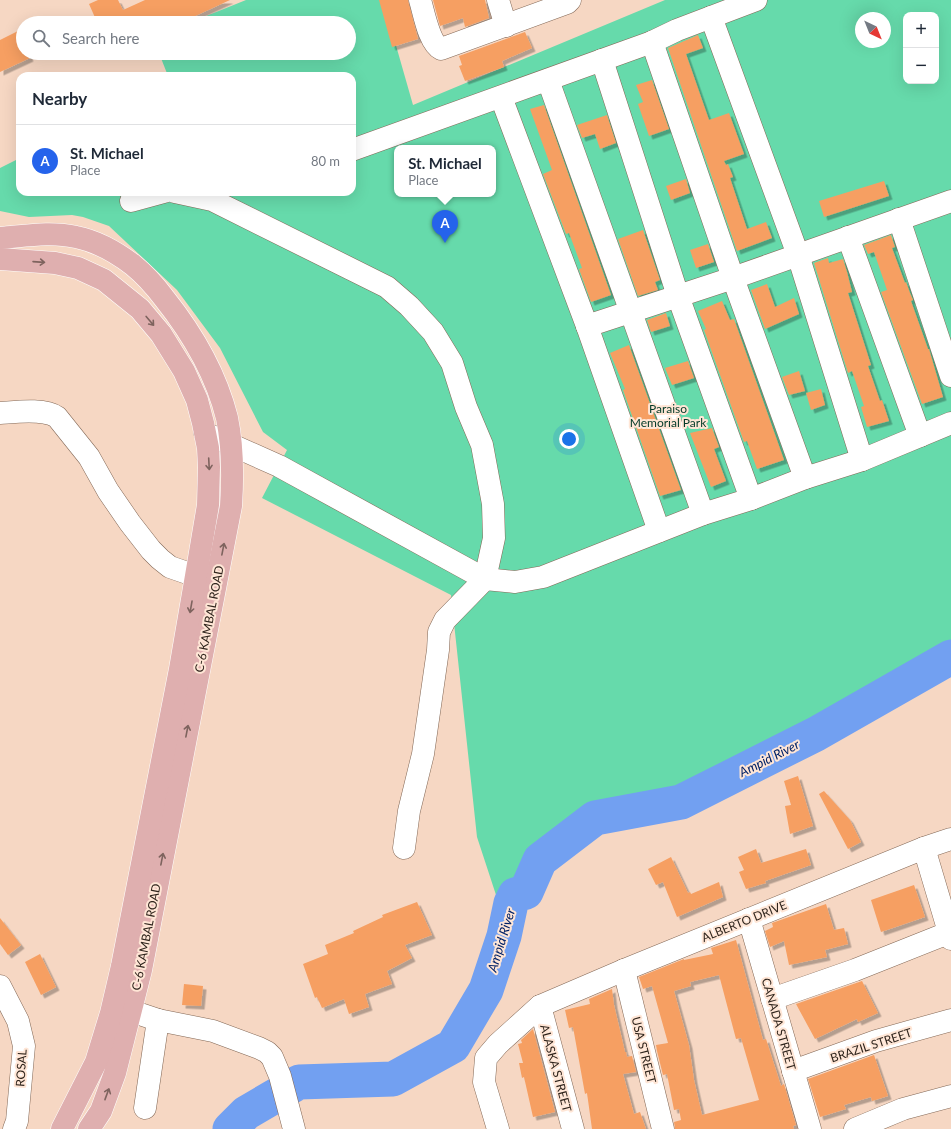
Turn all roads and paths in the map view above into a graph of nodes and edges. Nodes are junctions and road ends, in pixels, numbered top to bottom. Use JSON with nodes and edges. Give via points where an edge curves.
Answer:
{"nodes":[{"id":1,"x":420,"y":0,"type":"edge"},
{"id":2,"x":498,"y":0,"type":"edge"},
{"id":3,"x":570,"y":0,"type":"edge"},
{"id":4,"x":756,"y":0,"type":"edge"},
{"id":5,"x":711,"y":16,"type":"junction"},
{"id":6,"x":506,"y":26,"type":"junction"},
{"id":7,"x":652,"y":42,"type":"junction"},
{"id":8,"x":602,"y":60,"type":"junction"},
{"id":9,"x":548,"y":80,"type":"junction"},
{"id":10,"x":501,"y":97,"type":"junction"},
{"id":11,"x":356,"y":149,"type":"edge"},
{"id":12,"x":149,"y":196,"type":"edge"},
{"id":13,"x":194,"y":196,"type":"edge"},
{"id":14,"x":223,"y":196,"type":"edge"},
{"id":15,"x":212,"y":200,"type":"junction"},
{"id":16,"x":131,"y":201,"type":"dead end"},
{"id":17,"x":951,"y":201,"type":"edge"},
{"id":18,"x":899,"y":219,"type":"junction"},
{"id":19,"x":848,"y":237,"type":"junction"},
{"id":20,"x":0,"y":238,"type":"edge"},
{"id":21,"x":798,"y":255,"type":"junction"},
{"id":22,"x":0,"y":259,"type":"edge"},
{"id":23,"x":733,"y":278,"type":"junction"},
{"id":24,"x":678,"y":296,"type":"junction"},
{"id":25,"x":631,"y":312,"type":"junction"},
{"id":26,"x":587,"y":326,"type":"junction"},
{"id":27,"x":951,"y":376,"type":"edge"},
{"id":28,"x":0,"y":412,"type":"edge"},
{"id":29,"x":951,"y":424,"type":"edge"},
{"id":30,"x":205,"y":433,"type":"junction"},
{"id":31,"x":920,"y":436,"type":"junction"},
{"id":32,"x":231,"y":444,"type":"junction"},
{"id":33,"x":862,"y":460,"type":"junction"},
{"id":34,"x":805,"y":478,"type":"junction"},
{"id":35,"x":751,"y":499,"type":"junction"},
{"id":36,"x":703,"y":514,"type":"junction"},
{"id":37,"x":659,"y":531,"type":"junction"},
{"id":38,"x":196,"y":576,"type":"junction"},
{"id":39,"x":485,"y":578,"type":"junction"},
{"id":40,"x":951,"y":840,"type":"edge"},
{"id":41,"x":404,"y":848,"type":"dead end"},
{"id":42,"x":924,"y":848,"type":"junction"},
{"id":43,"x":749,"y":919,"type":"junction"},
{"id":44,"x":950,"y":936,"type":"edge"},
{"id":45,"x":624,"y":970,"type":"junction"},
{"id":46,"x":0,"y":986,"type":"edge"},
{"id":47,"x":772,"y":999,"type":"junction"},
{"id":48,"x":540,"y":1006,"type":"junction"},
{"id":49,"x":131,"y":1011,"type":"junction"},
{"id":50,"x":158,"y":1020,"type":"junction"},
{"id":51,"x":951,"y":1020,"type":"edge"},
{"id":52,"x":793,"y":1072,"type":"junction"},
{"id":53,"x":951,"y":1096,"type":"edge"},
{"id":54,"x":145,"y":1108,"type":"dead end"},
{"id":55,"x":14,"y":1129,"type":"edge"},
{"id":56,"x":62,"y":1129,"type":"edge"},
{"id":57,"x":90,"y":1129,"type":"edge"},
{"id":58,"x":294,"y":1129,"type":"edge"},
{"id":59,"x":498,"y":1129,"type":"edge"},
{"id":60,"x":573,"y":1129,"type":"edge"},
{"id":61,"x":663,"y":1129,"type":"edge"},
{"id":62,"x":810,"y":1129,"type":"edge"},
{"id":63,"x":855,"y":1129,"type":"edge"}],
"edges":[{"from":1,"to":6,"type":"street","via":[[432,40],[441,49]]},
{"from":2,"to":6,"type":"street"},
{"from":3,"to":6,"type":"street"},
{"from":4,"to":5,"type":"street"},
{"from":5,"to":7,"type":"street"},
{"from":5,"to":21,"type":"street"},
{"from":7,"to":8,"type":"street"},
{"from":7,"to":23,"type":"street"},
{"from":8,"to":9,"type":"street"},
{"from":8,"to":24,"type":"street"},
{"from":9,"to":10,"type":"street"},
{"from":9,"to":25,"type":"street"},
{"from":10,"to":11,"type":"street"},
{"from":10,"to":26,"type":"street"},
{"from":12,"to":16,"type":"street"},
{"from":13,"to":15,"type":"street"},
{"from":14,"to":15,"type":"street"},
{"from":15,"to":39,"type":"street","via":[[387,287],[433,332],[452,363],[482,445],[493,504],[494,538]]},
{"from":17,"to":18,"type":"street"},
{"from":18,"to":19,"type":"street"},
{"from":18,"to":27,"type":"street"},
{"from":19,"to":21,"type":"street"},
{"from":19,"to":31,"type":"street"},
{"from":20,"to":32,"type":"main road","name":"C-6 KAMBAL ROAD","via":[[48,234],[76,237],[118,254],[134,266],[181,319],[209,368],[219,392]]},
{"from":21,"to":23,"type":"street"},
{"from":21,"to":33,"type":"street"},
{"from":22,"to":30,"type":"main road","name":"C-6 KAMBAL ROAD","one_way":true,"via":[[78,268],[104,280],[140,309],[161,334],[184,371],[197,400]]},
{"from":23,"to":24,"type":"street"},
{"from":23,"to":34,"type":"street"},
{"from":24,"to":25,"type":"street"},
{"from":24,"to":35,"type":"street"},
{"from":25,"to":26,"type":"street"},
{"from":25,"to":36,"type":"street"},
{"from":26,"to":37,"type":"street"},
{"from":28,"to":38,"type":"street","via":[[37,411],[57,417],[89,457],[108,491],[151,550],[170,567]]},
{"from":29,"to":31,"type":"street"},
{"from":30,"to":32,"type":"street"},
{"from":30,"to":38,"type":"main road","name":"C-6 KAMBAL ROAD","one_way":true,"via":[[209,467],[208,505]]},
{"from":31,"to":33,"type":"street"},
{"from":32,"to":39,"type":"street","via":[[279,466]]},
{"from":49,"to":32,"type":"main road","name":"C-6 KAMBAL ROAD","one_way":true,"via":[[231,506]]},
{"from":33,"to":34,"type":"street"},
{"from":34,"to":35,"type":"street"},
{"from":35,"to":36,"type":"street"},
{"from":36,"to":37,"type":"street"},
{"from":37,"to":39,"type":"street","via":[[543,577],[515,582]]},
{"from":38,"to":56,"type":"main road","name":"C-6 KAMBAL ROAD","one_way":true,"via":[[112,1013],[96,1062]]},
{"from":39,"to":41,"type":"street","via":[[446,620],[439,632],[422,754],[409,811]]},
{"from":40,"to":42,"type":"street","name":"ALBERTO DRIVE"},
{"from":42,"to":43,"type":"street","name":"ALBERTO DRIVE"},
{"from":42,"to":44,"type":"street"},
{"from":43,"to":45,"type":"street","name":"ALBERTO DRIVE"},
{"from":43,"to":47,"type":"street","name":"CANADA STREET"},
{"from":44,"to":47,"type":"street"},
{"from":45,"to":48,"type":"street","name":"ALBERTO DRIVE"},
{"from":45,"to":61,"type":"street","name":"USA STREET"},
{"from":46,"to":55,"type":"street","name":"ROSAL","via":[[18,1021],[24,1046],[17,1121]]},
{"from":47,"to":52,"type":"street","name":"CANADA STREET"},
{"from":48,"to":59,"type":"street","name":"ALBERTO DRIVE","via":[[486,1058],[484,1082]]},
{"from":48,"to":60,"type":"street","name":"ALASKA STREET"},
{"from":49,"to":50,"type":"street"},
{"from":57,"to":49,"type":"main road","name":"C-6 KAMBAL ROAD","one_way":true,"via":[[101,1111],[115,1073]]},
{"from":50,"to":54,"type":"street"},
{"from":50,"to":58,"type":"street","via":[[213,1031],[267,1052],[272,1057],[280,1076]]},
{"from":51,"to":52,"type":"street","name":"BRAZIL STREET","via":[[876,1041]]},
{"from":52,"to":62,"type":"street","name":"CANADA STREET"},
{"from":53,"to":63,"type":"street","via":[[903,1108]]}]}
